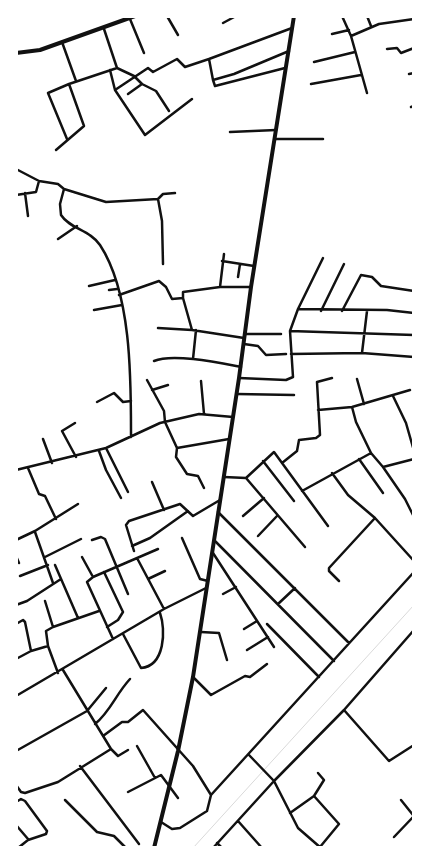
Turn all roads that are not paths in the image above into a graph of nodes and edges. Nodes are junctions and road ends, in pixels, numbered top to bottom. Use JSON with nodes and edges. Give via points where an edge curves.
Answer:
{"nodes":[{"id":1,"x":135,"y":16,"type":"edge"},
{"id":2,"x":167,"y":16,"type":"edge"},
{"id":3,"x":236,"y":16,"type":"edge"},
{"id":4,"x":294,"y":16,"type":"edge"},
{"id":5,"x":342,"y":16,"type":"edge"},
{"id":6,"x":367,"y":16,"type":"edge"},
{"id":7,"x":398,"y":16,"type":"edge"},
{"id":8,"x":130,"y":19,"type":"junction"},
{"id":9,"x":414,"y":19,"type":"edge"},
{"id":10,"x":398,"y":21,"type":"junction"},
{"id":11,"x":223,"y":23,"type":"dead end"},
{"id":12,"x":371,"y":26,"type":"junction"},
{"id":13,"x":292,"y":28,"type":"junction"},
{"id":14,"x":104,"y":29,"type":"junction"},
{"id":15,"x":349,"y":30,"type":"junction"},
{"id":16,"x":332,"y":34,"type":"dead end"},
{"id":17,"x":178,"y":35,"type":"dead end"},
{"id":18,"x":351,"y":36,"type":"junction"},
{"id":19,"x":62,"y":42,"type":"junction"},
{"id":20,"x":414,"y":48,"type":"edge"},
{"id":21,"x":387,"y":49,"type":"dead end"},
{"id":22,"x":289,"y":51,"type":"junction"},
{"id":23,"x":355,"y":52,"type":"junction"},
{"id":24,"x":16,"y":53,"type":"edge"},
{"id":25,"x":144,"y":53,"type":"dead end"},
{"id":26,"x":209,"y":59,"type":"junction"},
{"id":27,"x":314,"y":62,"type":"dead end"},
{"id":28,"x":287,"y":67,"type":"junction"},
{"id":29,"x":117,"y":68,"type":"junction"},
{"id":30,"x":110,"y":70,"type":"junction"},
{"id":31,"x":414,"y":73,"type":"edge"},
{"id":32,"x":409,"y":74,"type":"dead end"},
{"id":33,"x":361,"y":75,"type":"junction"},
{"id":34,"x":134,"y":76,"type":"junction"},
{"id":35,"x":213,"y":80,"type":"junction"},
{"id":36,"x":76,"y":81,"type":"junction"},
{"id":37,"x":69,"y":84,"type":"junction"},
{"id":38,"x":142,"y":84,"type":"junction"},
{"id":39,"x":311,"y":84,"type":"dead end"},
{"id":40,"x":115,"y":90,"type":"junction"},
{"id":41,"x":367,"y":93,"type":"dead end"},
{"id":42,"x":128,"y":94,"type":"dead end"},
{"id":43,"x":192,"y":99,"type":"dead end"},
{"id":44,"x":169,"y":111,"type":"dead end"},
{"id":45,"x":278,"y":130,"type":"junction"},
{"id":46,"x":230,"y":132,"type":"dead end"},
{"id":47,"x":276,"y":139,"type":"junction"},
{"id":48,"x":323,"y":139,"type":"dead end"},
{"id":49,"x":68,"y":140,"type":"junction"},
{"id":50,"x":56,"y":150,"type":"dead end"},
{"id":51,"x":16,"y":170,"type":"edge"},
{"id":52,"x":39,"y":181,"type":"junction"},
{"id":53,"x":64,"y":189,"type":"junction"},
{"id":54,"x":175,"y":193,"type":"dead end"},
{"id":55,"x":16,"y":194,"type":"edge"},
{"id":56,"x":25,"y":194,"type":"junction"},
{"id":57,"x":158,"y":199,"type":"junction"},
{"id":58,"x":28,"y":216,"type":"dead end"},
{"id":59,"x":77,"y":226,"type":"junction"},
{"id":60,"x":58,"y":240,"type":"dead end"},
{"id":61,"x":224,"y":254,"type":"dead end"},
{"id":62,"x":323,"y":258,"type":"dead end"},
{"id":63,"x":222,"y":261,"type":"junction"},
{"id":64,"x":163,"y":264,"type":"dead end"},
{"id":65,"x":240,"y":264,"type":"junction"},
{"id":66,"x":344,"y":264,"type":"dead end"},
{"id":67,"x":255,"y":266,"type":"junction"},
{"id":68,"x":238,"y":277,"type":"dead end"},
{"id":69,"x":115,"y":280,"type":"junction"},
{"id":70,"x":89,"y":286,"type":"dead end"},
{"id":71,"x":220,"y":287,"type":"junction"},
{"id":72,"x":251,"y":287,"type":"junction"},
{"id":73,"x":117,"y":289,"type":"junction"},
{"id":74,"x":109,"y":290,"type":"dead end"},
{"id":75,"x":414,"y":291,"type":"edge"},
{"id":76,"x":119,"y":295,"type":"junction"},
{"id":77,"x":183,"y":298,"type":"junction"},
{"id":78,"x":122,"y":306,"type":"junction"},
{"id":79,"x":298,"y":309,"type":"junction"},
{"id":80,"x":94,"y":310,"type":"dead end"},
{"id":81,"x":321,"y":311,"type":"junction"},
{"id":82,"x":342,"y":311,"type":"junction"},
{"id":83,"x":367,"y":311,"type":"junction"},
{"id":84,"x":414,"y":312,"type":"edge"},
{"id":85,"x":158,"y":328,"type":"dead end"},
{"id":86,"x":192,"y":330,"type":"junction"},
{"id":87,"x":196,"y":330,"type":"junction"},
{"id":88,"x":290,"y":331,"type":"junction"},
{"id":89,"x":364,"y":333,"type":"junction"},
{"id":90,"x":281,"y":334,"type":"dead end"},
{"id":91,"x":414,"y":335,"type":"edge"},
{"id":92,"x":245,"y":336,"type":"junction"},
{"id":93,"x":244,"y":344,"type":"junction"},
{"id":94,"x":362,"y":353,"type":"junction"},
{"id":95,"x":286,"y":354,"type":"dead end"},
{"id":96,"x":291,"y":354,"type":"junction"},
{"id":97,"x":414,"y":357,"type":"edge"},
{"id":98,"x":193,"y":359,"type":"junction"},
{"id":99,"x":154,"y":361,"type":"dead end"},
{"id":100,"x":241,"y":367,"type":"junction"},
{"id":101,"x":239,"y":378,"type":"junction"},
{"id":102,"x":332,"y":378,"type":"dead end"},
{"id":103,"x":357,"y":379,"type":"dead end"},
{"id":104,"x":147,"y":380,"type":"dead end"},
{"id":105,"x":201,"y":381,"type":"dead end"},
{"id":106,"x":168,"y":385,"type":"dead end"},
{"id":107,"x":152,"y":390,"type":"junction"},
{"id":108,"x":410,"y":390,"type":"dead end"},
{"id":109,"x":237,"y":394,"type":"junction"},
{"id":110,"x":294,"y":395,"type":"dead end"},
{"id":111,"x":393,"y":396,"type":"junction"},
{"id":112,"x":131,"y":401,"type":"junction"},
{"id":113,"x":97,"y":402,"type":"dead end"},
{"id":114,"x":364,"y":404,"type":"junction"},
{"id":115,"x":352,"y":407,"type":"junction"},
{"id":116,"x":318,"y":410,"type":"junction"},
{"id":117,"x":204,"y":414,"type":"junction"},
{"id":118,"x":233,"y":418,"type":"junction"},
{"id":119,"x":165,"y":422,"type":"junction"},
{"id":120,"x":75,"y":423,"type":"dead end"},
{"id":121,"x":131,"y":437,"type":"junction"},
{"id":122,"x":43,"y":439,"type":"dead end"},
{"id":123,"x":229,"y":439,"type":"junction"},
{"id":124,"x":106,"y":448,"type":"junction"},
{"id":125,"x":177,"y":448,"type":"junction"},
{"id":126,"x":100,"y":450,"type":"junction"},
{"id":127,"x":414,"y":452,"type":"edge"},
{"id":128,"x":371,"y":453,"type":"junction"},
{"id":129,"x":76,"y":457,"type":"junction"},
{"id":130,"x":359,"y":459,"type":"junction"},
{"id":131,"x":414,"y":459,"type":"edge"},
{"id":132,"x":263,"y":461,"type":"junction"},
{"id":133,"x":282,"y":462,"type":"junction"},
{"id":134,"x":52,"y":463,"type":"junction"},
{"id":135,"x":28,"y":468,"type":"junction"},
{"id":136,"x":383,"y":468,"type":"junction"},
{"id":137,"x":16,"y":470,"type":"edge"},
{"id":138,"x":332,"y":473,"type":"junction"},
{"id":139,"x":224,"y":477,"type":"junction"},
{"id":140,"x":246,"y":478,"type":"junction"},
{"id":141,"x":152,"y":482,"type":"dead end"},
{"id":142,"x":204,"y":488,"type":"dead end"},
{"id":143,"x":302,"y":491,"type":"junction"},
{"id":144,"x":128,"y":492,"type":"dead end"},
{"id":145,"x":383,"y":493,"type":"dead end"},
{"id":146,"x":121,"y":498,"type":"dead end"},
{"id":147,"x":264,"y":498,"type":"junction"},
{"id":148,"x":220,"y":500,"type":"junction"},
{"id":149,"x":294,"y":501,"type":"dead end"},
{"id":150,"x":78,"y":504,"type":"dead end"},
{"id":151,"x":164,"y":510,"type":"junction"},
{"id":152,"x":188,"y":511,"type":"junction"},
{"id":153,"x":218,"y":512,"type":"junction"},
{"id":154,"x":243,"y":516,"type":"dead end"},
{"id":155,"x":278,"y":516,"type":"junction"},
{"id":156,"x":414,"y":517,"type":"edge"},
{"id":157,"x":56,"y":518,"type":"junction"},
{"id":158,"x":376,"y":518,"type":"junction"},
{"id":159,"x":328,"y":526,"type":"dead end"},
{"id":160,"x":35,"y":531,"type":"junction"},
{"id":161,"x":258,"y":536,"type":"dead end"},
{"id":162,"x":182,"y":538,"type":"dead end"},
{"id":163,"x":82,"y":539,"type":"dead end"},
{"id":164,"x":16,"y":540,"type":"edge"},
{"id":165,"x":92,"y":540,"type":"dead end"},
{"id":166,"x":215,"y":541,"type":"junction"},
{"id":167,"x":132,"y":546,"type":"junction"},
{"id":168,"x":305,"y":547,"type":"dead end"},
{"id":169,"x":158,"y":549,"type":"dead end"},
{"id":170,"x":134,"y":551,"type":"dead end"},
{"id":171,"x":213,"y":553,"type":"junction"},
{"id":172,"x":16,"y":556,"type":"edge"},
{"id":173,"x":45,"y":557,"type":"junction"},
{"id":174,"x":82,"y":557,"type":"dead end"},
{"id":175,"x":137,"y":558,"type":"junction"},
{"id":176,"x":414,"y":561,"type":"edge"},
{"id":177,"x":19,"y":563,"type":"dead end"},
{"id":178,"x":48,"y":565,"type":"junction"},
{"id":179,"x":55,"y":565,"type":"dead end"},
{"id":180,"x":116,"y":568,"type":"junction"},
{"id":181,"x":165,"y":571,"type":"dead end"},
{"id":182,"x":104,"y":572,"type":"junction"},
{"id":183,"x":414,"y":572,"type":"edge"},
{"id":184,"x":20,"y":576,"type":"dead end"},
{"id":185,"x":93,"y":577,"type":"junction"},
{"id":186,"x":61,"y":579,"type":"junction"},
{"id":187,"x":148,"y":579,"type":"junction"},
{"id":188,"x":339,"y":581,"type":"dead end"},
{"id":189,"x":52,"y":582,"type":"junction"},
{"id":190,"x":209,"y":582,"type":"junction"},
{"id":191,"x":208,"y":587,"type":"junction"},
{"id":192,"x":236,"y":587,"type":"junction"},
{"id":193,"x":295,"y":588,"type":"junction"},
{"id":194,"x":128,"y":594,"type":"dead end"},
{"id":195,"x":223,"y":594,"type":"dead end"},
{"id":196,"x":45,"y":601,"type":"dead end"},
{"id":197,"x":278,"y":604,"type":"junction"},
{"id":198,"x":16,"y":605,"type":"edge"},
{"id":199,"x":164,"y":609,"type":"junction"},
{"id":200,"x":99,"y":611,"type":"junction"},
{"id":201,"x":160,"y":612,"type":"junction"},
{"id":202,"x":78,"y":618,"type":"junction"},
{"id":203,"x":258,"y":620,"type":"junction"},
{"id":204,"x":16,"y":624,"type":"edge"},
{"id":205,"x":267,"y":624,"type":"dead end"},
{"id":206,"x":53,"y":627,"type":"junction"},
{"id":207,"x":107,"y":627,"type":"junction"},
{"id":208,"x":244,"y":629,"type":"dead end"},
{"id":209,"x":414,"y":630,"type":"edge"},
{"id":210,"x":201,"y":632,"type":"junction"},
{"id":211,"x":123,"y":634,"type":"junction"},
{"id":212,"x":268,"y":637,"type":"junction"},
{"id":213,"x":114,"y":639,"type":"junction"},
{"id":214,"x":350,"y":642,"type":"junction"},
{"id":215,"x":48,"y":646,"type":"junction"},
{"id":216,"x":274,"y":647,"type":"dead end"},
{"id":217,"x":247,"y":650,"type":"dead end"},
{"id":218,"x":31,"y":651,"type":"junction"},
{"id":219,"x":16,"y":659,"type":"edge"},
{"id":220,"x":227,"y":660,"type":"dead end"},
{"id":221,"x":334,"y":660,"type":"junction"},
{"id":222,"x":267,"y":664,"type":"dead end"},
{"id":223,"x":63,"y":670,"type":"junction"},
{"id":224,"x":58,"y":673,"type":"junction"},
{"id":225,"x":194,"y":677,"type":"junction"},
{"id":226,"x":319,"y":677,"type":"junction"},
{"id":227,"x":130,"y":680,"type":"dead end"},
{"id":228,"x":106,"y":688,"type":"dead end"},
{"id":229,"x":16,"y":696,"type":"edge"},
{"id":230,"x":344,"y":710,"type":"junction"},
{"id":231,"x":87,"y":712,"type":"junction"},
{"id":232,"x":95,"y":724,"type":"junction"},
{"id":233,"x":103,"y":736,"type":"junction"},
{"id":234,"x":414,"y":745,"type":"edge"},
{"id":235,"x":137,"y":746,"type":"dead end"},
{"id":236,"x":111,"y":749,"type":"junction"},
{"id":237,"x":128,"y":750,"type":"dead end"},
{"id":238,"x":16,"y":751,"type":"edge"},
{"id":239,"x":178,"y":751,"type":"junction"},
{"id":240,"x":249,"y":755,"type":"junction"},
{"id":241,"x":80,"y":766,"type":"junction"},
{"id":242,"x":318,"y":773,"type":"dead end"},
{"id":243,"x":155,"y":778,"type":"junction"},
{"id":244,"x":274,"y":781,"type":"junction"},
{"id":245,"x":16,"y":785,"type":"edge"},
{"id":246,"x":170,"y":787,"type":"junction"},
{"id":247,"x":128,"y":792,"type":"dead end"},
{"id":248,"x":211,"y":795,"type":"junction"},
{"id":249,"x":314,"y":796,"type":"junction"},
{"id":250,"x":178,"y":798,"type":"dead end"},
{"id":251,"x":65,"y":800,"type":"dead end"},
{"id":252,"x":401,"y":800,"type":"dead end"},
{"id":253,"x":16,"y":802,"type":"edge"},
{"id":254,"x":290,"y":813,"type":"junction"},
{"id":255,"x":413,"y":815,"type":"edge"},
{"id":256,"x":238,"y":821,"type":"junction"},
{"id":257,"x":160,"y":822,"type":"junction"},
{"id":258,"x":16,"y":825,"type":"edge"},
{"id":259,"x":394,"y":837,"type":"dead end"},
{"id":260,"x":28,"y":840,"type":"junction"},
{"id":261,"x":217,"y":843,"type":"junction"},
{"id":262,"x":139,"y":844,"type":"dead end"},
{"id":263,"x":320,"y":847,"type":"edge"},
{"id":264,"x":18,"y":848,"type":"edge"},
{"id":265,"x":126,"y":848,"type":"edge"},
{"id":266,"x":154,"y":848,"type":"edge"},
{"id":267,"x":213,"y":848,"type":"edge"},
{"id":268,"x":222,"y":848,"type":"edge"},
{"id":269,"x":262,"y":848,"type":"edge"}],
"edges":[{"from":1,"to":8,"type":"street"},
{"from":2,"to":17,"type":"street"},
{"from":3,"to":11,"type":"street"},
{"from":4,"to":13,"type":"street"},
{"from":5,"to":15,"type":"street"},
{"from":6,"to":12,"type":"street"},
{"from":7,"to":10,"type":"street"},
{"from":8,"to":14,"type":"street"},
{"from":8,"to":25,"type":"street"},
{"from":9,"to":10,"type":"street"},
{"from":10,"to":12,"type":"street"},
{"from":12,"to":18,"type":"street"},
{"from":13,"to":22,"type":"street"},
{"from":13,"to":26,"type":"street"},
{"from":14,"to":19,"type":"street"},
{"from":14,"to":29,"type":"street"},
{"from":15,"to":16,"type":"street"},
{"from":15,"to":18,"type":"street"},
{"from":18,"to":23,"type":"street"},
{"from":19,"to":24,"type":"street","via":[[40,50]]},
{"from":19,"to":36,"type":"street"},
{"from":20,"to":21,"type":"street","via":[[401,53],[397,48]]},
{"from":22,"to":28,"type":"street"},
{"from":22,"to":35,"type":"street"},
{"from":23,"to":27,"type":"street"},
{"from":23,"to":33,"type":"street"},
{"from":26,"to":34,"type":"street","via":[[185,67],[177,59],[154,72],[148,68]]},
{"from":26,"to":35,"type":"street"},
{"from":28,"to":35,"type":"street","via":[[215,86]]},
{"from":28,"to":45,"type":"street"},
{"from":29,"to":30,"type":"street"},
{"from":29,"to":34,"type":"street"},
{"from":30,"to":36,"type":"street"},
{"from":30,"to":40,"type":"street"},
{"from":31,"to":32,"type":"street"},
{"from":33,"to":39,"type":"street"},
{"from":33,"to":41,"type":"street"},
{"from":34,"to":38,"type":"street"},
{"from":34,"to":40,"type":"street"},
{"from":36,"to":37,"type":"street"},
{"from":37,"to":49,"type":"street","via":[[84,126]]},
{"from":37,"to":49,"type":"street","via":[[48,93]]},
{"from":38,"to":42,"type":"street"},
{"from":38,"to":44,"type":"street","via":[[156,91]]},
{"from":40,"to":43,"type":"street","via":[[145,135]]},
{"from":45,"to":46,"type":"street"},
{"from":45,"to":47,"type":"street"},
{"from":47,"to":48,"type":"street"},
{"from":47,"to":67,"type":"street"},
{"from":49,"to":50,"type":"street"},
{"from":51,"to":52,"type":"street"},
{"from":52,"to":53,"type":"street","via":[[58,184]]},
{"from":52,"to":56,"type":"street","via":[[36,192]]},
{"from":53,"to":57,"type":"street","via":[[106,202]]},
{"from":53,"to":59,"type":"street","via":[[61,215]]},
{"from":54,"to":57,"type":"street","via":[[163,194]]},
{"from":55,"to":56,"type":"street"},
{"from":56,"to":58,"type":"street"},
{"from":57,"to":64,"type":"street"},
{"from":59,"to":60,"type":"street"},
{"from":59,"to":69,"type":"street","via":[[96,240]]},
{"from":61,"to":63,"type":"street"},
{"from":62,"to":79,"type":"street"},
{"from":63,"to":65,"type":"street"},
{"from":63,"to":71,"type":"street"},
{"from":65,"to":67,"type":"street"},
{"from":65,"to":68,"type":"street"},
{"from":66,"to":81,"type":"street"},
{"from":67,"to":72,"type":"street"},
{"from":69,"to":70,"type":"street"},
{"from":69,"to":73,"type":"street"},
{"from":71,"to":72,"type":"street"},
{"from":71,"to":77,"type":"street","via":[[183,292]]},
{"from":72,"to":92,"type":"street"},
{"from":73,"to":74,"type":"street"},
{"from":73,"to":76,"type":"street"},
{"from":75,"to":82,"type":"street","via":[[381,286],[372,277],[361,275]]},
{"from":76,"to":77,"type":"street","via":[[159,281],[173,300]]},
{"from":76,"to":78,"type":"street"},
{"from":77,"to":86,"type":"street"},
{"from":78,"to":80,"type":"street"},
{"from":78,"to":112,"type":"street"},
{"from":79,"to":81,"type":"street"},
{"from":79,"to":88,"type":"street"},
{"from":81,"to":82,"type":"street"},
{"from":82,"to":83,"type":"street"},
{"from":83,"to":84,"type":"street"},
{"from":83,"to":89,"type":"street"},
{"from":85,"to":86,"type":"street"},
{"from":86,"to":87,"type":"street"},
{"from":87,"to":92,"type":"street"},
{"from":87,"to":98,"type":"street"},
{"from":88,"to":89,"type":"street"},
{"from":88,"to":96,"type":"street"},
{"from":89,"to":91,"type":"street"},
{"from":89,"to":94,"type":"street"},
{"from":90,"to":92,"type":"street"},
{"from":92,"to":93,"type":"street"},
{"from":93,"to":95,"type":"street","via":[[258,346],[266,355]]},
{"from":93,"to":100,"type":"street"},
{"from":94,"to":96,"type":"street"},
{"from":94,"to":97,"type":"street"},
{"from":96,"to":101,"type":"street","via":[[291,379]]},
{"from":98,"to":99,"type":"street"},
{"from":98,"to":100,"type":"street"},
{"from":100,"to":101,"type":"street"},
{"from":101,"to":109,"type":"street"},
{"from":102,"to":116,"type":"street","via":[[317,382]]},
{"from":103,"to":114,"type":"street"},
{"from":104,"to":107,"type":"street"},
{"from":105,"to":117,"type":"street"},
{"from":106,"to":107,"type":"street"},
{"from":107,"to":119,"type":"street","via":[[164,411]]},
{"from":108,"to":111,"type":"street"},
{"from":109,"to":110,"type":"street"},
{"from":109,"to":118,"type":"street"},
{"from":111,"to":114,"type":"street"},
{"from":111,"to":127,"type":"street","via":[[406,423]]},
{"from":112,"to":113,"type":"street","via":[[123,402],[114,394]]},
{"from":112,"to":121,"type":"street"},
{"from":114,"to":115,"type":"street"},
{"from":115,"to":116,"type":"street"},
{"from":115,"to":128,"type":"street"},
{"from":116,"to":133,"type":"street","via":[[320,435],[300,440],[297,451]]},
{"from":117,"to":118,"type":"street"},
{"from":117,"to":119,"type":"street"},
{"from":118,"to":123,"type":"street"},
{"from":119,"to":121,"type":"street"},
{"from":119,"to":125,"type":"street"},
{"from":120,"to":129,"type":"street","via":[[62,431]]},
{"from":121,"to":124,"type":"street"},
{"from":122,"to":134,"type":"street"},
{"from":123,"to":125,"type":"street"},
{"from":123,"to":139,"type":"street"},
{"from":124,"to":126,"type":"street"},
{"from":124,"to":144,"type":"street"},
{"from":125,"to":142,"type":"street","via":[[176,456],[188,474],[197,475]]},
{"from":126,"to":129,"type":"street"},
{"from":126,"to":146,"type":"street","via":[[106,470]]},
{"from":128,"to":130,"type":"street"},
{"from":128,"to":136,"type":"street"},
{"from":129,"to":134,"type":"street"},
{"from":130,"to":138,"type":"street"},
{"from":130,"to":145,"type":"street"},
{"from":131,"to":136,"type":"street"},
{"from":132,"to":133,"type":"street","via":[[272,452]]},
{"from":132,"to":140,"type":"street"},
{"from":132,"to":149,"type":"street"},
{"from":133,"to":143,"type":"street"},
{"from":134,"to":135,"type":"street"},
{"from":135,"to":137,"type":"street"},
{"from":135,"to":157,"type":"street","via":[[39,494],[45,496]]},
{"from":136,"to":156,"type":"street"},
{"from":138,"to":143,"type":"street"},
{"from":138,"to":158,"type":"street","via":[[348,494]]},
{"from":139,"to":140,"type":"street"},
{"from":139,"to":148,"type":"street"},
{"from":140,"to":147,"type":"street"},
{"from":141,"to":151,"type":"street"},
{"from":143,"to":159,"type":"street"},
{"from":147,"to":154,"type":"street"},
{"from":147,"to":155,"type":"street"},
{"from":148,"to":152,"type":"street","via":[[194,516]]},
{"from":148,"to":153,"type":"street"},
{"from":150,"to":157,"type":"street"},
{"from":151,"to":152,"type":"street","via":[[180,504]]},
{"from":151,"to":167,"type":"street","via":[[127,523]]},
{"from":152,"to":167,"type":"street","via":[[150,538]]},
{"from":153,"to":166,"type":"street"},
{"from":153,"to":193,"type":"street"},
{"from":155,"to":161,"type":"street"},
{"from":155,"to":168,"type":"street"},
{"from":157,"to":160,"type":"street"},
{"from":158,"to":176,"type":"street"},
{"from":158,"to":188,"type":"street","via":[[329,568]]},
{"from":160,"to":164,"type":"street"},
{"from":160,"to":173,"type":"street"},
{"from":162,"to":190,"type":"street","via":[[200,578]]},
{"from":163,"to":173,"type":"street"},
{"from":165,"to":180,"type":"street","via":[[104,538]]},
{"from":166,"to":171,"type":"street"},
{"from":166,"to":197,"type":"street"},
{"from":167,"to":170,"type":"street"},
{"from":169,"to":175,"type":"street"},
{"from":171,"to":190,"type":"street"},
{"from":171,"to":192,"type":"street"},
{"from":172,"to":177,"type":"street"},
{"from":173,"to":178,"type":"street"},
{"from":174,"to":185,"type":"street"},
{"from":175,"to":180,"type":"street"},
{"from":175,"to":187,"type":"street"},
{"from":178,"to":184,"type":"street"},
{"from":178,"to":189,"type":"street"},
{"from":179,"to":186,"type":"street"},
{"from":180,"to":182,"type":"street"},
{"from":180,"to":194,"type":"street"},
{"from":181,"to":187,"type":"street"},
{"from":182,"to":185,"type":"street"},
{"from":182,"to":207,"type":"street","via":[[124,612]]},
{"from":183,"to":214,"type":"street"},
{"from":185,"to":200,"type":"street","via":[[88,585]]},
{"from":186,"to":189,"type":"street"},
{"from":186,"to":202,"type":"street"},
{"from":187,"to":199,"type":"street"},
{"from":189,"to":198,"type":"street","via":[[27,601]]},
{"from":190,"to":191,"type":"street"},
{"from":191,"to":199,"type":"street"},
{"from":191,"to":210,"type":"street"},
{"from":192,"to":195,"type":"street"},
{"from":192,"to":203,"type":"street"},
{"from":193,"to":197,"type":"street"},
{"from":193,"to":214,"type":"street"},
{"from":196,"to":206,"type":"street"},
{"from":197,"to":221,"type":"street"},
{"from":199,"to":201,"type":"street"},
{"from":200,"to":202,"type":"street"},
{"from":200,"to":207,"type":"street"},
{"from":201,"to":211,"type":"street"},
{"from":201,"to":211,"type":"street","via":[[163,629],[155,663],[141,668]]},
{"from":202,"to":206,"type":"street"},
{"from":203,"to":208,"type":"street"},
{"from":203,"to":212,"type":"street"},
{"from":204,"to":218,"type":"street","via":[[23,620],[26,622]]},
{"from":205,"to":226,"type":"street"},
{"from":206,"to":215,"type":"street","via":[[46,633]]},
{"from":207,"to":213,"type":"street"},
{"from":209,"to":230,"type":"street"},
{"from":210,"to":220,"type":"street","via":[[218,633]]},
{"from":210,"to":225,"type":"street"},
{"from":211,"to":213,"type":"street"},
{"from":212,"to":216,"type":"street"},
{"from":212,"to":217,"type":"street"},
{"from":213,"to":223,"type":"street"},
{"from":214,"to":221,"type":"street"},
{"from":215,"to":218,"type":"street"},
{"from":215,"to":224,"type":"street"},
{"from":218,"to":219,"type":"street"},
{"from":221,"to":226,"type":"street"},
{"from":222,"to":225,"type":"street","via":[[254,675],[245,676],[211,695]]},
{"from":223,"to":224,"type":"street"},
{"from":223,"to":231,"type":"street"},
{"from":224,"to":229,"type":"street"},
{"from":225,"to":239,"type":"street"},
{"from":226,"to":240,"type":"street"},
{"from":227,"to":232,"type":"street"},
{"from":228,"to":231,"type":"street"},
{"from":230,"to":234,"type":"street","via":[[390,761]]},
{"from":230,"to":244,"type":"street"},
{"from":231,"to":232,"type":"street"},
{"from":231,"to":238,"type":"street"},
{"from":232,"to":233,"type":"street"},
{"from":233,"to":236,"type":"street"},
{"from":233,"to":239,"type":"street","via":[[142,710]]},
{"from":235,"to":243,"type":"street"},
{"from":236,"to":237,"type":"street","via":[[118,756]]},
{"from":236,"to":241,"type":"street"},
{"from":239,"to":246,"type":"street"},
{"from":239,"to":248,"type":"street","via":[[193,766]]},
{"from":240,"to":244,"type":"street"},
{"from":240,"to":248,"type":"street"},
{"from":241,"to":245,"type":"street","via":[[58,782],[28,793],[22,793]]},
{"from":241,"to":262,"type":"street"},
{"from":242,"to":249,"type":"street","via":[[324,782]]},
{"from":243,"to":246,"type":"street","via":[[162,775]]},
{"from":243,"to":247,"type":"street"},
{"from":244,"to":254,"type":"street"},
{"from":244,"to":256,"type":"street"},
{"from":246,"to":250,"type":"street"},
{"from":246,"to":257,"type":"street"},
{"from":248,"to":257,"type":"street","via":[[207,811],[180,828],[172,829]]},
{"from":249,"to":254,"type":"street"},
{"from":249,"to":263,"type":"street","via":[[339,824]]},
{"from":251,"to":265,"type":"street","via":[[97,832],[114,836]]},
{"from":252,"to":255,"type":"street"},
{"from":253,"to":260,"type":"street","via":[[25,801],[47,831]]},
{"from":254,"to":263,"type":"street","via":[[298,828]]},
{"from":255,"to":259,"type":"street"},
{"from":256,"to":261,"type":"street"},
{"from":256,"to":269,"type":"street"},
{"from":257,"to":266,"type":"street"},
{"from":258,"to":260,"type":"street"},
{"from":260,"to":264,"type":"street"},
{"from":261,"to":267,"type":"street"},
{"from":261,"to":268,"type":"street"}]}
